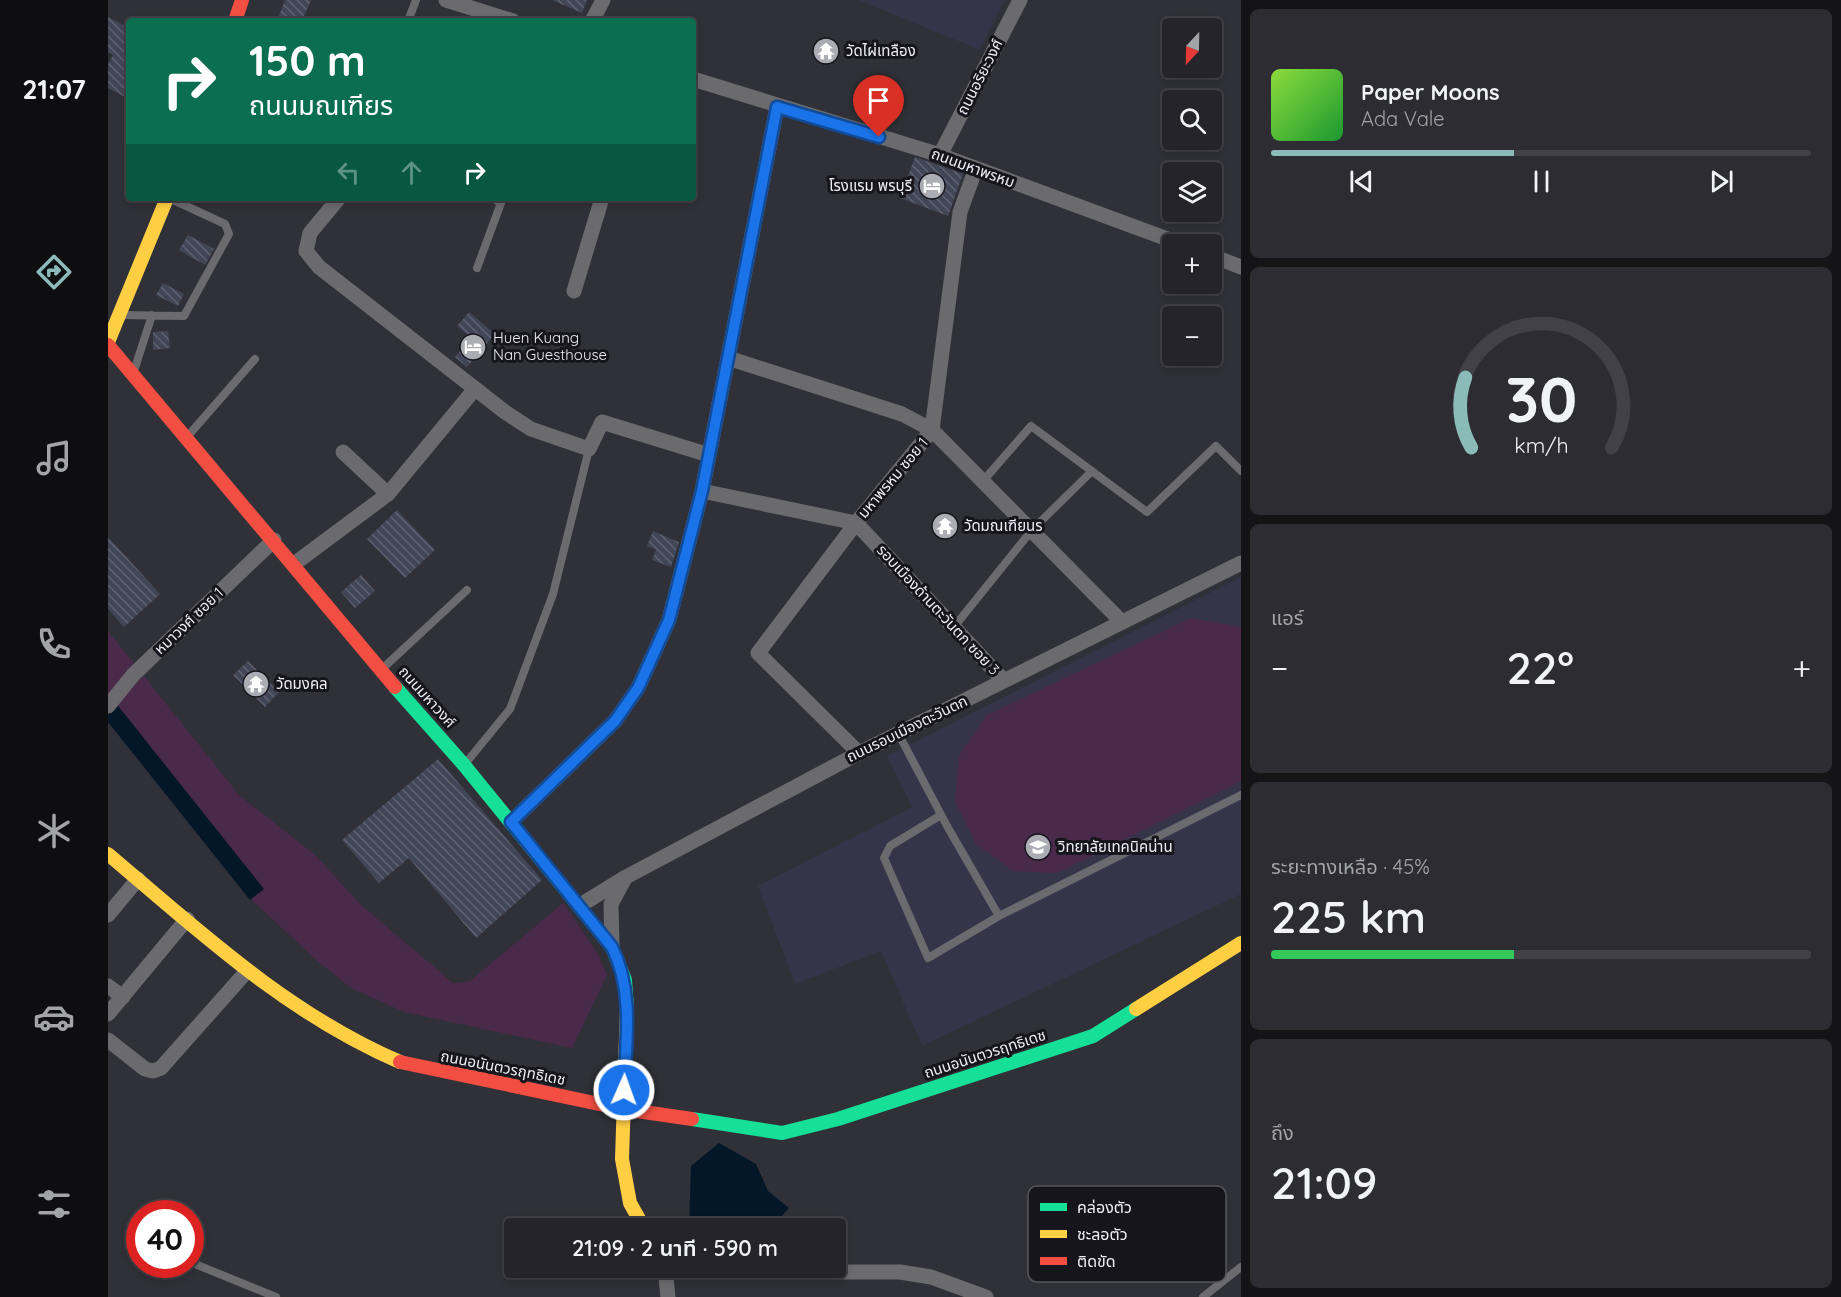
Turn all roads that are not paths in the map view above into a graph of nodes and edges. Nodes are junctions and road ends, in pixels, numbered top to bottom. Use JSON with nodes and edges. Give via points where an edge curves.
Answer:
{"nodes":[{"id":1,"x":243,"y":0,"type":"edge"},
{"id":2,"x":416,"y":0,"type":"edge"},
{"id":3,"x":446,"y":0,"type":"edge"},
{"id":4,"x":603,"y":0,"type":"edge"},
{"id":5,"x":1020,"y":0,"type":"edge"},
{"id":6,"x":236,"y":18,"type":"edge"},
{"id":7,"x":409,"y":18,"type":"edge"},
{"id":8,"x":503,"y":18,"type":"edge"},
{"id":9,"x":594,"y":18,"type":"edge"},
{"id":10,"x":696,"y":80,"type":"edge"},
{"id":11,"x":777,"y":107,"type":"junction"},
{"id":12,"x":940,"y":155,"type":"junction"},
{"id":13,"x":976,"y":168,"type":"junction"},
{"id":14,"x":167,"y":201,"type":"edge"},
{"id":15,"x":175,"y":201,"type":"edge"},
{"id":16,"x":337,"y":201,"type":"edge"},
{"id":17,"x":497,"y":201,"type":"edge"},
{"id":18,"x":601,"y":201,"type":"edge"},
{"id":19,"x":1162,"y":237,"type":"edge"},
{"id":20,"x":1222,"y":260,"type":"edge"},
{"id":21,"x":1241,"y":267,"type":"edge"},
{"id":22,"x":477,"y":268,"type":"dead end"},
{"id":23,"x":574,"y":291,"type":"dead end"},
{"id":24,"x":120,"y":315,"type":"junction"},
{"id":25,"x":152,"y":315,"type":"junction"},
{"id":26,"x":108,"y":344,"type":"edge"},
{"id":27,"x":728,"y":358,"type":"junction"},
{"id":28,"x":255,"y":359,"type":"dead end"},
{"id":29,"x":132,"y":374,"type":"junction"},
{"id":30,"x":474,"y":390,"type":"junction"},
{"id":31,"x":932,"y":430,"type":"junction"},
{"id":32,"x":186,"y":438,"type":"junction"},
{"id":33,"x":589,"y":449,"type":"junction"},
{"id":34,"x":343,"y":452,"type":"dead end"},
{"id":35,"x":709,"y":455,"type":"junction"},
{"id":36,"x":1092,"y":471,"type":"junction"},
{"id":37,"x":1241,"y":471,"type":"edge"},
{"id":38,"x":983,"y":481,"type":"junction"},
{"id":39,"x":702,"y":491,"type":"junction"},
{"id":40,"x":388,"y":494,"type":"junction"},
{"id":41,"x":855,"y":523,"type":"junction"},
{"id":42,"x":1032,"y":530,"type":"junction"},
{"id":43,"x":274,"y":540,"type":"junction"},
{"id":44,"x":294,"y":564,"type":"junction"},
{"id":45,"x":1241,"y":564,"type":"edge"},
{"id":46,"x":467,"y":590,"type":"dead end"},
{"id":47,"x":1122,"y":622,"type":"junction"},
{"id":48,"x":954,"y":627,"type":"junction"},
{"id":49,"x":381,"y":670,"type":"junction"},
{"id":50,"x":1005,"y":681,"type":"junction"},
{"id":51,"x":108,"y":706,"type":"edge"},
{"id":52,"x":898,"y":733,"type":"junction"},
{"id":53,"x":859,"y":753,"type":"junction"},
{"id":54,"x":464,"y":765,"type":"junction"},
{"id":55,"x":1241,"y":795,"type":"edge"},
{"id":56,"x":941,"y":815,"type":"junction"},
{"id":57,"x":511,"y":822,"type":"junction"},
{"id":58,"x":108,"y":854,"type":"edge"},
{"id":59,"x":626,"y":878,"type":"junction"},
{"id":60,"x":138,"y":879,"type":"junction"},
{"id":61,"x":579,"y":906,"type":"junction"},
{"id":62,"x":108,"y":915,"type":"edge"},
{"id":63,"x":999,"y":916,"type":"junction"},
{"id":64,"x":187,"y":919,"type":"junction"},
{"id":65,"x":1241,"y":943,"type":"edge"},
{"id":66,"x":612,"y":947,"type":"junction"},
{"id":67,"x":248,"y":970,"type":"junction"},
{"id":68,"x":108,"y":986,"type":"edge"},
{"id":69,"x":123,"y":998,"type":"junction"},
{"id":70,"x":108,"y":1014,"type":"edge"},
{"id":71,"x":108,"y":1040,"type":"edge"},
{"id":72,"x":623,"y":1109,"type":"junction"},
{"id":73,"x":638,"y":1218,"type":"edge"},
{"id":74,"x":1241,"y":1267,"type":"edge"},
{"id":75,"x":204,"y":1268,"type":"edge"},
{"id":76,"x":846,"y":1272,"type":"edge"},
{"id":77,"x":667,"y":1278,"type":"edge"},
{"id":78,"x":1226,"y":1279,"type":"edge"},
{"id":79,"x":1222,"y":1282,"type":"edge"},
{"id":80,"x":276,"y":1297,"type":"edge"},
{"id":81,"x":668,"y":1297,"type":"edge"},
{"id":82,"x":986,"y":1297,"type":"edge"},
{"id":83,"x":1203,"y":1297,"type":"edge"}],
"edges":[{"from":1,"to":6,"type":"street"},
{"from":2,"to":7,"type":"lane"},
{"from":3,"to":8,"type":"street"},
{"from":4,"to":9,"type":"street"},
{"from":5,"to":12,"type":"street","name":"ถนนอริยะวงศ์"},
{"from":10,"to":11,"type":"street","name":"ถนนมหาพรหม"},
{"from":11,"to":12,"type":"street","name":"ถนนมหาพรหม"},
{"from":11,"to":27,"type":"street"},
{"from":12,"to":13,"type":"street","name":"ถนนมหาพรหม"},
{"from":13,"to":19,"type":"street","name":"ถนนมหาพรหม"},
{"from":13,"to":31,"type":"street","name":"มหาพรหม ซอย 1","via":[[960,212]]},
{"from":14,"to":24,"type":"street"},
{"from":15,"to":25,"type":"lane","via":[[225,224],[229,234],[184,316]]},
{"from":16,"to":30,"type":"street","via":[[310,233],[306,251],[319,267]]},
{"from":17,"to":22,"type":"lane","via":[[501,203]]},
{"from":18,"to":23,"type":"street"},
{"from":20,"to":21,"type":"street"},
{"from":24,"to":25,"type":"lane"},
{"from":24,"to":26,"type":"street"},
{"from":25,"to":29,"type":"lane"},
{"from":26,"to":29,"type":"street","name":"ถนนมหาวงศ์"},
{"from":27,"to":31,"type":"street","via":[[902,414]]},
{"from":27,"to":35,"type":"street"},
{"from":28,"to":32,"type":"lane"},
{"from":29,"to":32,"type":"street","name":"ถนนมหาวงศ์"},
{"from":30,"to":33,"type":"street","via":[[531,429]]},
{"from":30,"to":40,"type":"street"},
{"from":31,"to":38,"type":"street"},
{"from":31,"to":41,"type":"street","name":"มหาพรหม ซอย 1"},
{"from":32,"to":43,"type":"street","name":"ถนนมหาวงศ์"},
{"from":33,"to":35,"type":"street","via":[[602,422]]},
{"from":33,"to":54,"type":"lane","via":[[553,594],[510,709]]},
{"from":34,"to":40,"type":"street"},
{"from":35,"to":39,"type":"street"},
{"from":36,"to":37,"type":"lane","via":[[1148,512],[1216,446]]},
{"from":36,"to":38,"type":"lane","via":[[1031,426]]},
{"from":36,"to":42,"type":"lane"},
{"from":38,"to":42,"type":"street"},
{"from":39,"to":41,"type":"street"},
{"from":39,"to":57,"type":"street","via":[[669,620],[638,688],[615,721]]},
{"from":40,"to":44,"type":"street"},
{"from":41,"to":48,"type":"street","name":"รอบเมืองด้านตะวันตก ซอย 3"},
{"from":41,"to":53,"type":"street","name":"มหาพรหม ซอย 1","via":[[758,653]]},
{"from":42,"to":47,"type":"street"},
{"from":42,"to":48,"type":"lane"},
{"from":43,"to":44,"type":"street","name":"ถนนมหาวงศ์"},
{"from":43,"to":51,"type":"street","name":"หมาวงศ์ ซอย 1","via":[[133,675]]},
{"from":44,"to":49,"type":"street","name":"ถนนมหาวงศ์"},
{"from":45,"to":47,"type":"street","name":"ถนนรอบเมืองตะวันตก"},
{"from":46,"to":49,"type":"lane"},
{"from":47,"to":50,"type":"street","name":"ถนนรอบเมืองตะวันตก"},
{"from":48,"to":50,"type":"street","name":"รอบเมืองด้านตะวันตก ซอย 3"},
{"from":49,"to":54,"type":"street","name":"ถนนมหาวงศ์"},
{"from":50,"to":52,"type":"street","name":"ถนนรอบเมืองตะวันตก"},
{"from":52,"to":53,"type":"street","name":"ถนนรอบเมืองตะวันตก"},
{"from":52,"to":56,"type":"lane"},
{"from":53,"to":59,"type":"street","name":"ถนนรอบเมืองตะวันตก"},
{"from":54,"to":57,"type":"street","name":"ถนนมหาวงศ์"},
{"from":55,"to":63,"type":"lane"},
{"from":56,"to":63,"type":"lane"},
{"from":56,"to":63,"type":"lane","via":[[890,846],[884,858],[927,958]]},
{"from":57,"to":61,"type":"street","name":"ถนนมหาวงศ์"},
{"from":58,"to":60,"type":"street","name":"ถนนอนันตวรฤทธิเดช"},
{"from":59,"to":61,"type":"street","name":"ถนนรอบเมืองตะวันตก"},
{"from":59,"to":66,"type":"street","via":[[611,904]]},
{"from":60,"to":62,"type":"street"},
{"from":60,"to":64,"type":"street","name":"ถนนอนันตวรฤทธิเดช"},
{"from":61,"to":66,"type":"street","name":"ถนนมหาวงศ์"},
{"from":64,"to":67,"type":"street","name":"ถนนอนันตวรฤทธิเดช"},
{"from":64,"to":69,"type":"street"},
{"from":65,"to":72,"type":"street","name":"ถนนอนันตวรฤทธิเดช","via":[[1093,1036],[838,1119],[782,1133]]},
{"from":66,"to":72,"type":"street","name":"ถนนมหาวงศ์","via":[[625,980]]},
{"from":67,"to":71,"type":"street","via":[[161,1068],[146,1069]]},
{"from":67,"to":72,"type":"street","name":"ถนนอนันตวรฤทธิเดช","via":[[302,1011],[358,1044],[410,1066]]},
{"from":68,"to":69,"type":"street"},
{"from":69,"to":70,"type":"street"},
{"from":72,"to":73,"type":"street","name":"ถนนมหาวงศ์","via":[[622,1159],[630,1203]]},
{"from":74,"to":78,"type":"lane"},
{"from":75,"to":80,"type":"lane"},
{"from":76,"to":82,"type":"street","via":[[900,1272],[931,1277]]},
{"from":77,"to":81,"type":"street"},
{"from":79,"to":83,"type":"lane"}]}
